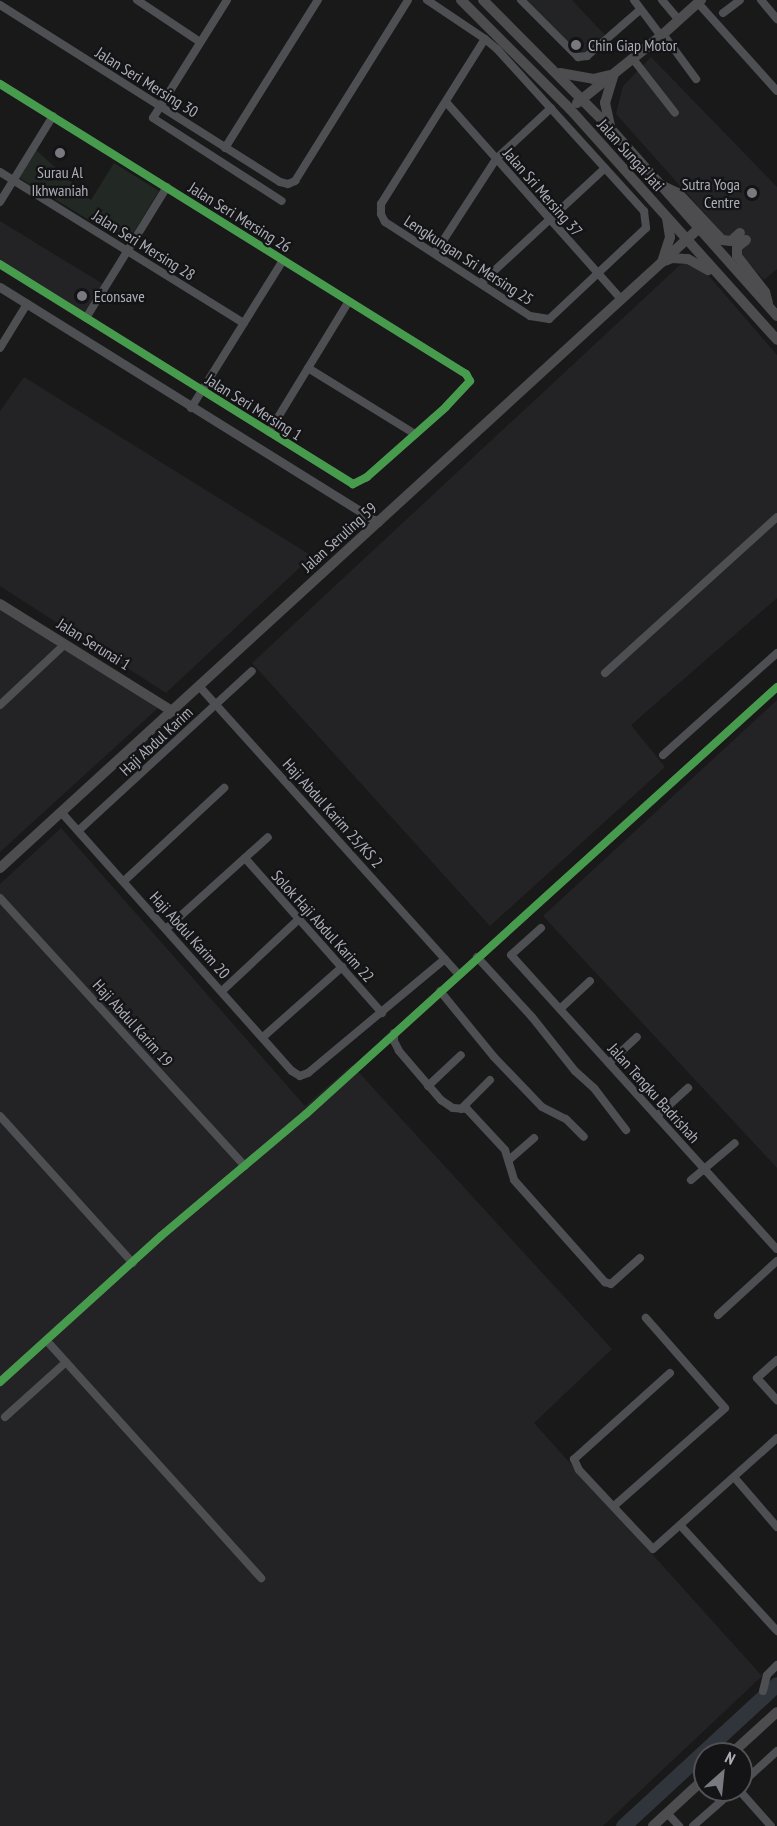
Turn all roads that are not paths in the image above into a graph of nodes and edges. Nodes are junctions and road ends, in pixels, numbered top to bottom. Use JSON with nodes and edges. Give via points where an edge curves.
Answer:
{"nodes":[{"id":1,"x":137,"y":0,"type":"edge"},
{"id":2,"x":226,"y":0,"type":"edge"},
{"id":3,"x":318,"y":0,"type":"edge"},
{"id":4,"x":408,"y":0,"type":"edge"},
{"id":5,"x":428,"y":0,"type":"edge"},
{"id":6,"x":461,"y":0,"type":"edge"},
{"id":7,"x":483,"y":0,"type":"edge"},
{"id":8,"x":521,"y":0,"type":"edge"},
{"id":9,"x":634,"y":0,"type":"edge"},
{"id":10,"x":662,"y":0,"type":"edge"},
{"id":11,"x":740,"y":0,"type":"edge"},
{"id":12,"x":761,"y":0,"type":"edge"},
{"id":13,"x":0,"y":5,"type":"edge"},
{"id":14,"x":702,"y":6,"type":"edge"},
{"id":15,"x":640,"y":10,"type":"junction"},
{"id":16,"x":723,"y":13,"type":"dead end"},
{"id":17,"x":777,"y":19,"type":"edge"},
{"id":18,"x":679,"y":20,"type":"junction"},
{"id":19,"x":665,"y":38,"type":"junction"},
{"id":20,"x":485,"y":39,"type":"junction"},
{"id":21,"x":200,"y":42,"type":"junction"},
{"id":22,"x":638,"y":64,"type":"junction"},
{"id":23,"x":557,"y":72,"type":"junction"},
{"id":24,"x":614,"y":74,"type":"junction"},
{"id":25,"x":696,"y":79,"type":"dead end"},
{"id":26,"x":0,"y":84,"type":"edge"},
{"id":27,"x":777,"y":91,"type":"edge"},
{"id":28,"x":582,"y":99,"type":"junction"},
{"id":29,"x":446,"y":102,"type":"junction"},
{"id":30,"x":159,"y":106,"type":"junction"},
{"id":31,"x":551,"y":108,"type":"junction"},
{"id":32,"x":570,"y":109,"type":"junction"},
{"id":33,"x":675,"y":113,"type":"dead end"},
{"id":34,"x":53,"y":116,"type":"junction"},
{"id":35,"x":611,"y":129,"type":"junction"},
{"id":36,"x":225,"y":148,"type":"junction"},
{"id":37,"x":496,"y":159,"type":"junction"},
{"id":38,"x":606,"y":168,"type":"junction"},
{"id":39,"x":0,"y":172,"type":"edge"},
{"id":40,"x":14,"y":180,"type":"junction"},
{"id":41,"x":662,"y":186,"type":"junction"},
{"id":42,"x":167,"y":187,"type":"junction"},
{"id":43,"x":282,"y":201,"type":"dead end"},
{"id":44,"x":0,"y":202,"type":"edge"},
{"id":45,"x":667,"y":218,"type":"junction"},
{"id":46,"x":550,"y":219,"type":"junction"},
{"id":47,"x":699,"y":229,"type":"junction"},
{"id":48,"x":686,"y":240,"type":"junction"},
{"id":49,"x":127,"y":251,"type":"junction"},
{"id":50,"x":435,"y":254,"type":"junction"},
{"id":51,"x":283,"y":260,"type":"junction"},
{"id":52,"x":662,"y":262,"type":"junction"},
{"id":53,"x":0,"y":264,"type":"edge"},
{"id":54,"x":597,"y":273,"type":"junction"},
{"id":55,"x":481,"y":283,"type":"junction"},
{"id":56,"x":0,"y":287,"type":"edge"},
{"id":57,"x":729,"y":287,"type":"junction"},
{"id":58,"x":621,"y":299,"type":"junction"},
{"id":59,"x":349,"y":301,"type":"junction"},
{"id":60,"x":27,"y":304,"type":"junction"},
{"id":61,"x":769,"y":307,"type":"junction"},
{"id":62,"x":777,"y":316,"type":"edge"},
{"id":63,"x":86,"y":318,"type":"junction"},
{"id":64,"x":244,"y":323,"type":"junction"},
{"id":65,"x":777,"y":340,"type":"edge"},
{"id":66,"x":0,"y":348,"type":"edge"},
{"id":67,"x":308,"y":368,"type":"junction"},
{"id":68,"x":466,"y":374,"type":"joint"},
{"id":69,"x":197,"y":398,"type":"junction"},
{"id":70,"x":268,"y":432,"type":"junction"},
{"id":71,"x":415,"y":434,"type":"junction"},
{"id":72,"x":777,"y":517,"type":"edge"},
{"id":73,"x":378,"y":522,"type":"junction"},
{"id":74,"x":0,"y":604,"type":"edge"},
{"id":75,"x":65,"y":644,"type":"junction"},
{"id":76,"x":777,"y":653,"type":"edge"},
{"id":77,"x":252,"y":671,"type":"dead end"},
{"id":78,"x":605,"y":673,"type":"dead end"},
{"id":79,"x":199,"y":686,"type":"junction"},
{"id":80,"x":777,"y":687,"type":"edge"},
{"id":81,"x":0,"y":705,"type":"edge"},
{"id":82,"x":216,"y":705,"type":"junction"},
{"id":83,"x":172,"y":711,"type":"junction"},
{"id":84,"x":663,"y":755,"type":"dead end"},
{"id":85,"x":224,"y":788,"type":"dead end"},
{"id":86,"x":61,"y":812,"type":"junction"},
{"id":87,"x":78,"y":831,"type":"junction"},
{"id":88,"x":268,"y":837,"type":"dead end"},
{"id":89,"x":245,"y":858,"type":"junction"},
{"id":90,"x":0,"y":868,"type":"edge"},
{"id":91,"x":124,"y":881,"type":"junction"},
{"id":92,"x":0,"y":898,"type":"edge"},
{"id":93,"x":299,"y":919,"type":"junction"},
{"id":94,"x":166,"y":928,"type":"junction"},
{"id":95,"x":541,"y":928,"type":"dead end"},
{"id":96,"x":477,"y":957,"type":"junction"},
{"id":97,"x":445,"y":959,"type":"junction"},
{"id":98,"x":342,"y":968,"type":"junction"},
{"id":99,"x":458,"y":974,"type":"junction"},
{"id":100,"x":590,"y":981,"type":"dead end"},
{"id":101,"x":222,"y":991,"type":"junction"},
{"id":102,"x":440,"y":991,"type":"junction"},
{"id":103,"x":560,"y":1010,"type":"junction"},
{"id":104,"x":382,"y":1012,"type":"junction"},
{"id":105,"x":394,"y":1034,"type":"junction"},
{"id":106,"x":263,"y":1037,"type":"junction"},
{"id":107,"x":637,"y":1037,"type":"dead end"},
{"id":108,"x":461,"y":1055,"type":"dead end"},
{"id":109,"x":609,"y":1063,"type":"junction"},
{"id":110,"x":490,"y":1080,"type":"dead end"},
{"id":111,"x":428,"y":1086,"type":"junction"},
{"id":112,"x":688,"y":1088,"type":"dead end"},
{"id":113,"x":460,"y":1109,"type":"junction"},
{"id":114,"x":0,"y":1116,"type":"edge"},
{"id":115,"x":657,"y":1116,"type":"junction"},
{"id":116,"x":627,"y":1130,"type":"dead end"},
{"id":117,"x":584,"y":1137,"type":"dead end"},
{"id":118,"x":534,"y":1138,"type":"dead end"},
{"id":119,"x":735,"y":1143,"type":"dead end"},
{"id":120,"x":510,"y":1159,"type":"junction"},
{"id":121,"x":245,"y":1166,"type":"junction"},
{"id":122,"x":705,"y":1169,"type":"junction"},
{"id":123,"x":691,"y":1180,"type":"dead end"},
{"id":124,"x":777,"y":1250,"type":"edge"},
{"id":125,"x":640,"y":1258,"type":"dead end"},
{"id":126,"x":777,"y":1261,"type":"edge"},
{"id":127,"x":133,"y":1263,"type":"junction"},
{"id":128,"x":718,"y":1316,"type":"dead end"},
{"id":129,"x":646,"y":1318,"type":"dead end"},
{"id":130,"x":46,"y":1340,"type":"junction"},
{"id":131,"x":777,"y":1360,"type":"edge"},
{"id":132,"x":66,"y":1362,"type":"junction"},
{"id":133,"x":670,"y":1373,"type":"dead end"},
{"id":134,"x":0,"y":1382,"type":"edge"},
{"id":135,"x":777,"y":1400,"type":"edge"},
{"id":136,"x":5,"y":1417,"type":"dead end"},
{"id":137,"x":777,"y":1438,"type":"edge"},
{"id":138,"x":734,"y":1477,"type":"junction"},
{"id":139,"x":614,"y":1506,"type":"junction"},
{"id":140,"x":680,"y":1524,"type":"junction"},
{"id":141,"x":777,"y":1527,"type":"edge"},
{"id":142,"x":261,"y":1578,"type":"dead end"},
{"id":143,"x":777,"y":1631,"type":"edge"},
{"id":144,"x":777,"y":1665,"type":"edge"},
{"id":145,"x":764,"y":1691,"type":"dead end"},
{"id":146,"x":777,"y":1712,"type":"edge"},
{"id":147,"x":744,"y":1742,"type":"edge"},
{"id":148,"x":777,"y":1751,"type":"edge"},
{"id":149,"x":753,"y":1773,"type":"edge"},
{"id":150,"x":693,"y":1789,"type":"edge"},
{"id":151,"x":722,"y":1802,"type":"edge"},
{"id":152,"x":748,"y":1802,"type":"edge"},
{"id":153,"x":667,"y":1813,"type":"junction"},
{"id":154,"x":653,"y":1826,"type":"edge"},
{"id":155,"x":679,"y":1826,"type":"edge"},
{"id":156,"x":693,"y":1826,"type":"edge"},
{"id":157,"x":771,"y":1826,"type":"edge"}],
"edges":[{"from":1,"to":21,"type":"street"},
{"from":2,"to":21,"type":"street"},
{"from":3,"to":36,"type":"street"},
{"from":4,"to":36,"type":"street","name":"Jalan Seri Mersing 30","via":[[292,183],[280,182]]},
{"from":5,"to":20,"type":"street","name":"Lengkungan Sri Mersing 25"},
{"from":6,"to":32,"type":"main road","name":"Jalan Sungai Jati"},
{"from":7,"to":23,"type":"main road","name":"Jalan Sungai Jati"},
{"from":8,"to":15,"type":"street","via":[[578,57],[587,56]]},
{"from":9,"to":15,"type":"street"},
{"from":10,"to":18,"type":"street"},
{"from":11,"to":16,"type":"street"},
{"from":12,"to":17,"type":"street"},
{"from":13,"to":30,"type":"street","name":"Jalan Seri Mersing 30"},
{"from":14,"to":18,"type":"main road"},
{"from":14,"to":27,"type":"street"},
{"from":15,"to":19,"type":"street"},
{"from":18,"to":19,"type":"main road"},
{"from":19,"to":22,"type":"main road"},
{"from":19,"to":25,"type":"street"},
{"from":20,"to":29,"type":"street","name":"Lengkungan Sri Mersing 25"},
{"from":20,"to":31,"type":"street","name":"Lengkungan Sri Mersing 25"},
{"from":21,"to":30,"type":"street"},
{"from":22,"to":24,"type":"main road"},
{"from":22,"to":33,"type":"street"},
{"from":23,"to":24,"type":"main road","via":[[593,79]]},
{"from":23,"to":28,"type":"main road","name":"Jalan Sungai Jati"},
{"from":24,"to":28,"type":"main road"},
{"from":24,"to":35,"type":"main road","via":[[605,103]]},
{"from":26,"to":34,"type":"street","name":"Jalan Seri Mersing 26"},
{"from":28,"to":32,"type":"main road"},
{"from":28,"to":35,"type":"main road","name":"Jalan Sungai Jati"},
{"from":29,"to":37,"type":"street","name":"Jalan Sri Mersing 37"},
{"from":29,"to":50,"type":"street","name":"Lengkungan Sri Mersing 25","via":[[381,204],[385,222]]},
{"from":30,"to":36,"type":"street","name":"Jalan Seri Mersing 30"},
{"from":30,"to":43,"type":"street","via":[[154,121]]},
{"from":31,"to":37,"type":"street"},
{"from":31,"to":38,"type":"street","name":"Lengkungan Sri Mersing 25"},
{"from":32,"to":45,"type":"main road","name":"Jalan Sungai Jati"},
{"from":34,"to":40,"type":"street"},
{"from":34,"to":42,"type":"street","name":"Jalan Seri Mersing 26"},
{"from":35,"to":41,"type":"main road","name":"Jalan Sungai Jati"},
{"from":37,"to":46,"type":"street","name":"Jalan Sri Mersing 37"},
{"from":37,"to":50,"type":"street"},
{"from":38,"to":46,"type":"street"},
{"from":38,"to":54,"type":"street","name":"Lengkungan Sri Mersing 25","via":[[644,211],[646,228]]},
{"from":39,"to":40,"type":"street","name":"Jalan Seri Mersing 28"},
{"from":40,"to":44,"type":"street"},
{"from":40,"to":49,"type":"street","name":"Jalan Seri Mersing 28"},
{"from":41,"to":47,"type":"main road","name":"Jalan Sungai Jati"},
{"from":41,"to":61,"type":"main road","via":[[678,193],[722,240],[731,242],[743,236],[737,256],[765,292]]},
{"from":42,"to":49,"type":"street"},
{"from":42,"to":51,"type":"street","name":"Jalan Seri Mersing 26"},
{"from":45,"to":48,"type":"main road","name":"Jalan Sungai Jati"},
{"from":45,"to":52,"type":"main road","via":[[669,237]]},
{"from":46,"to":54,"type":"street","name":"Jalan Sri Mersing 37"},
{"from":46,"to":55,"type":"street"},
{"from":47,"to":48,"type":"main road","name":"Jalan Seruling 59"},
{"from":47,"to":61,"type":"main road","name":"Jalan Sungai Jati"},
{"from":48,"to":52,"type":"main road","name":"Jalan Seruling 59"},
{"from":48,"to":57,"type":"main road","name":"Jalan Sungai Jati"},
{"from":49,"to":63,"type":"street"},
{"from":49,"to":64,"type":"street","name":"Jalan Seri Mersing 28"},
{"from":50,"to":55,"type":"street","name":"Lengkungan Sri Mersing 25"},
{"from":51,"to":59,"type":"street","name":"Jalan Seri Mersing 26"},
{"from":51,"to":64,"type":"street"},
{"from":52,"to":57,"type":"main road","via":[[672,258],[696,261]]},
{"from":52,"to":58,"type":"main road","name":"Jalan Seruling 59"},
{"from":53,"to":63,"type":"street","name":"Jalan Seri Mersing 1"},
{"from":54,"to":55,"type":"street","name":"Lengkungan Sri Mersing 25","via":[[549,319],[530,316]]},
{"from":54,"to":58,"type":"street","name":"Jalan Sri Mersing 37"},
{"from":56,"to":60,"type":"street"},
{"from":57,"to":65,"type":"main road","name":"Jalan Sungai Jati"},
{"from":58,"to":73,"type":"main road","name":"Jalan Seruling 59"},
{"from":59,"to":67,"type":"street"},
{"from":59,"to":68,"type":"street","name":"Jalan Seri Mersing 26"},
{"from":60,"to":66,"type":"street"},
{"from":60,"to":69,"type":"street"},
{"from":61,"to":62,"type":"main road","name":"Jalan Sungai Jati"},
{"from":63,"to":69,"type":"street","name":"Jalan Seri Mersing 1"},
{"from":64,"to":69,"type":"street"},
{"from":67,"to":70,"type":"street"},
{"from":67,"to":71,"type":"street"},
{"from":68,"to":71,"type":"street","name":"Jalan Seri Mersing 1","via":[[468,386]]},
{"from":69,"to":70,"type":"street","name":"Jalan Seri Mersing 1"},
{"from":69,"to":73,"type":"street"},
{"from":70,"to":71,"type":"street","name":"Jalan Seri Mersing 1","via":[[353,484],[367,477]]},
{"from":72,"to":78,"type":"street"},
{"from":73,"to":79,"type":"main road","name":"Jalan Seruling 59"},
{"from":74,"to":75,"type":"main road","name":"Jalan Serunai 1"},
{"from":75,"to":81,"type":"street"},
{"from":75,"to":83,"type":"main road","name":"Jalan Serunai 1"},
{"from":76,"to":84,"type":"street"},
{"from":77,"to":82,"type":"street","name":"Haji Abdul Karim"},
{"from":79,"to":82,"type":"street","name":"Haji Abdul Karim 25/KS 2"},
{"from":79,"to":83,"type":"main road","name":"Jalan Seruling 59"},
{"from":80,"to":96,"type":"street"},
{"from":82,"to":87,"type":"street","name":"Haji Abdul Karim"},
{"from":82,"to":97,"type":"street","name":"Haji Abdul Karim 25/KS 2"},
{"from":83,"to":86,"type":"main road","name":"Jalan Seruling 59"},
{"from":85,"to":91,"type":"street"},
{"from":86,"to":87,"type":"street","name":"Haji Abdul Karim 20"},
{"from":86,"to":90,"type":"main road","name":"Jalan Seruling 59"},
{"from":87,"to":91,"type":"street","name":"Haji Abdul Karim 20"},
{"from":88,"to":89,"type":"street"},
{"from":89,"to":93,"type":"street","name":"Solok Haji Abdul Karim 22"},
{"from":89,"to":94,"type":"street"},
{"from":91,"to":94,"type":"street","name":"Haji Abdul Karim 20"},
{"from":92,"to":121,"type":"street","name":"Haji Abdul Karim 19"},
{"from":93,"to":98,"type":"street","name":"Solok Haji Abdul Karim 22"},
{"from":93,"to":101,"type":"street"},
{"from":94,"to":101,"type":"street","name":"Haji Abdul Karim 20"},
{"from":95,"to":103,"type":"street","name":"Jalan Tengku Badrishah","via":[[511,955]]},
{"from":96,"to":99,"type":"street"},
{"from":96,"to":116,"type":"street"},
{"from":97,"to":99,"type":"street","name":"Haji Abdul Karim 25/KS 2"},
{"from":97,"to":104,"type":"street"},
{"from":98,"to":104,"type":"street","name":"Solok Haji Abdul Karim 22"},
{"from":98,"to":106,"type":"street"},
{"from":99,"to":102,"type":"street"},
{"from":100,"to":103,"type":"street"},
{"from":101,"to":106,"type":"street","name":"Haji Abdul Karim 20"},
{"from":102,"to":105,"type":"street"},
{"from":102,"to":117,"type":"street","via":[[542,1107],[566,1119]]},
{"from":103,"to":109,"type":"street","name":"Jalan Tengku Badrishah"},
{"from":104,"to":106,"type":"street","name":"Haji Abdul Karim 20","via":[[300,1076]]},
{"from":105,"to":111,"type":"street","via":[[399,1051]]},
{"from":105,"to":121,"type":"street"},
{"from":107,"to":109,"type":"street"},
{"from":108,"to":111,"type":"street"},
{"from":109,"to":115,"type":"street","name":"Jalan Tengku Badrishah"},
{"from":110,"to":113,"type":"street"},
{"from":111,"to":113,"type":"street","via":[[441,1100]]},
{"from":112,"to":115,"type":"street"},
{"from":113,"to":120,"type":"street","via":[[467,1109]]},
{"from":114,"to":127,"type":"street"},
{"from":115,"to":122,"type":"street","name":"Jalan Tengku Badrishah"},
{"from":118,"to":120,"type":"street"},
{"from":119,"to":122,"type":"street"},
{"from":120,"to":125,"type":"street","via":[[514,1180],[605,1282],[611,1284]]},
{"from":121,"to":127,"type":"street"},
{"from":122,"to":123,"type":"street"},
{"from":122,"to":124,"type":"street","name":"Jalan Tengku Badrishah"},
{"from":126,"to":128,"type":"street"},
{"from":127,"to":130,"type":"street"},
{"from":129,"to":139,"type":"street","via":[[725,1408]]},
{"from":130,"to":132,"type":"street"},
{"from":130,"to":134,"type":"street"},
{"from":131,"to":135,"type":"street","via":[[757,1378]]},
{"from":132,"to":136,"type":"street"},
{"from":132,"to":142,"type":"street"},
{"from":133,"to":139,"type":"street","via":[[574,1459],[579,1470]]},
{"from":137,"to":138,"type":"street"},
{"from":138,"to":140,"type":"street"},
{"from":138,"to":141,"type":"street"},
{"from":139,"to":140,"type":"street","via":[[653,1549]]},
{"from":140,"to":143,"type":"street"},
{"from":144,"to":145,"type":"street","via":[[767,1675]]},
{"from":146,"to":147,"type":"main road"},
{"from":148,"to":149,"type":"street"},
{"from":150,"to":153,"type":"main road"},
{"from":151,"to":156,"type":"street"},
{"from":152,"to":157,"type":"street"},
{"from":153,"to":154,"type":"main road"},
{"from":153,"to":155,"type":"street"}]}
